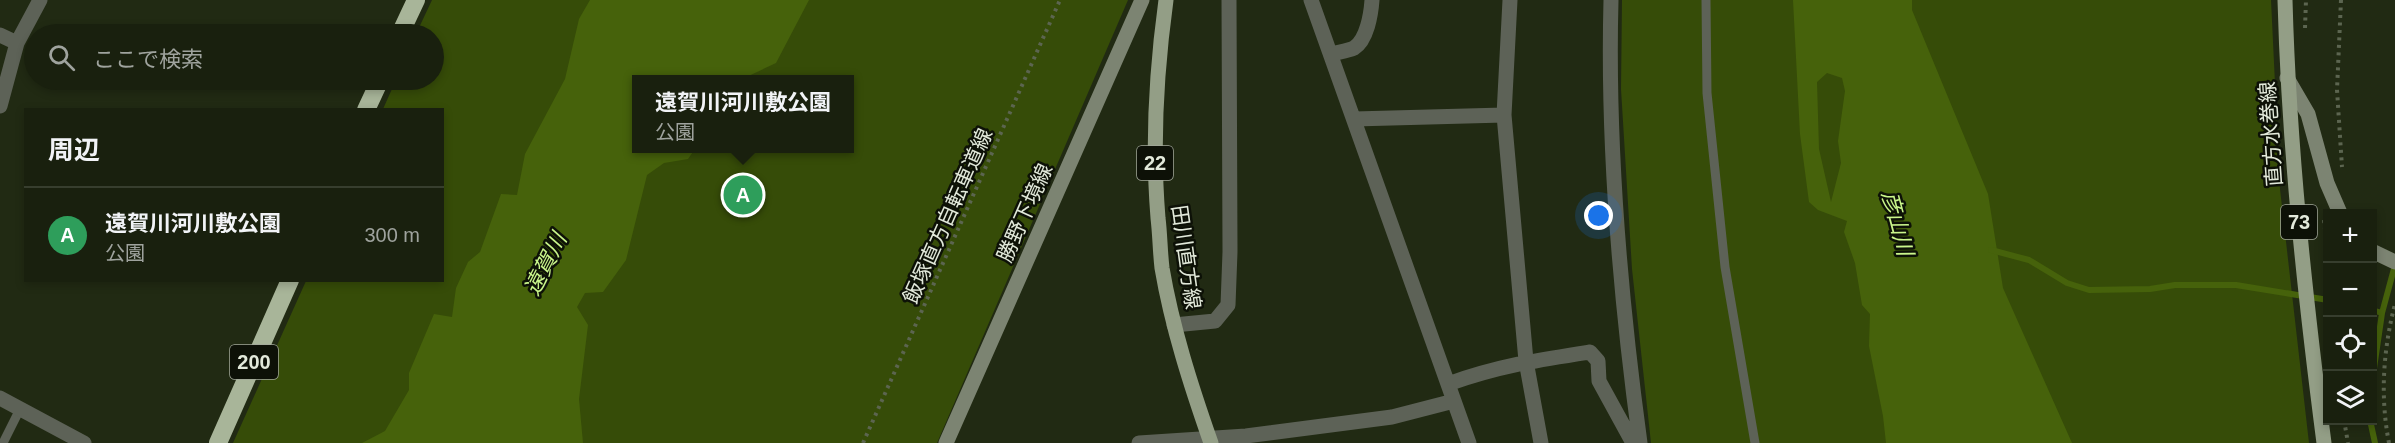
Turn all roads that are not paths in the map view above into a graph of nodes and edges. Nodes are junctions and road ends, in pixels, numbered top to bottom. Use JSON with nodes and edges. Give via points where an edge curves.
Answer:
{"nodes":[{"id":1,"x":40,"y":0,"type":"edge"},
{"id":2,"x":416,"y":0,"type":"edge"},
{"id":3,"x":1142,"y":0,"type":"edge"},
{"id":4,"x":1166,"y":0,"type":"edge"},
{"id":5,"x":1229,"y":0,"type":"edge"},
{"id":6,"x":1311,"y":0,"type":"edge"},
{"id":7,"x":1372,"y":0,"type":"edge"},
{"id":8,"x":1510,"y":0,"type":"edge"},
{"id":9,"x":1611,"y":0,"type":"edge"},
{"id":10,"x":1706,"y":0,"type":"edge"},
{"id":11,"x":2285,"y":0,"type":"edge"},
{"id":12,"x":28,"y":24,"type":"edge"},
{"id":13,"x":405,"y":24,"type":"edge"},
{"id":14,"x":24,"y":31,"type":"edge"},
{"id":15,"x":0,"y":35,"type":"edge"},
{"id":16,"x":18,"y":43,"type":"junction"},
{"id":17,"x":1331,"y":54,"type":"junction"},
{"id":18,"x":2287,"y":78,"type":"junction"},
{"id":19,"x":375,"y":90,"type":"edge"},
{"id":20,"x":0,"y":106,"type":"edge"},
{"id":21,"x":367,"y":108,"type":"edge"},
{"id":22,"x":1504,"y":115,"type":"junction"},
{"id":23,"x":1354,"y":119,"type":"junction"},
{"id":24,"x":2338,"y":209,"type":"edge"},
{"id":25,"x":2377,"y":253,"type":"edge"},
{"id":26,"x":2395,"y":262,"type":"edge"},
{"id":27,"x":289,"y":282,"type":"edge"},
{"id":28,"x":1173,"y":325,"type":"junction"},
{"id":29,"x":1526,"y":361,"type":"junction"},
{"id":30,"x":1448,"y":384,"type":"junction"},
{"id":31,"x":0,"y":398,"type":"edge"},
{"id":32,"x":1454,"y":401,"type":"junction"},
{"id":33,"x":20,"y":409,"type":"junction"},
{"id":34,"x":1210,"y":440,"type":"edge"},
{"id":35,"x":3,"y":443,"type":"edge"},
{"id":36,"x":84,"y":443,"type":"edge"},
{"id":37,"x":218,"y":443,"type":"edge"},
{"id":38,"x":946,"y":443,"type":"edge"},
{"id":39,"x":1139,"y":443,"type":"edge"},
{"id":40,"x":1469,"y":443,"type":"edge"},
{"id":41,"x":1541,"y":443,"type":"edge"},
{"id":42,"x":1633,"y":443,"type":"edge"},
{"id":43,"x":1640,"y":443,"type":"edge"},
{"id":44,"x":1755,"y":443,"type":"edge"},
{"id":45,"x":2324,"y":443,"type":"edge"}],
"edges":[{"from":1,"to":12,"type":"street"},
{"from":2,"to":13,"type":"highway"},
{"from":3,"to":38,"type":"main road","name":"勝野下境線"},
{"from":4,"to":28,"type":"main road","name":"田川直方線","number":"22","via":[[1154,133],[1162,265]]},
{"from":5,"to":28,"type":"street","via":[[1228,305],[1215,321]]},
{"from":6,"to":17,"type":"street"},
{"from":7,"to":17,"type":"street","via":[[1359,42],[1354,48]]},
{"from":8,"to":22,"type":"street"},
{"from":9,"to":43,"type":"street","via":[[1609,60],[1616,224]]},
{"from":10,"to":44,"type":"lane","via":[[1707,93],[1725,267]]},
{"from":11,"to":18,"type":"main road","name":"直方水巻線","number":"73"},
{"from":14,"to":16,"type":"street"},
{"from":15,"to":16,"type":"street"},
{"from":16,"to":20,"type":"street"},
{"from":17,"to":23,"type":"street"},
{"from":18,"to":24,"type":"main road","via":[[2308,114]]},
{"from":18,"to":45,"type":"main road","name":"直方水巻線","number":"73","via":[[2304,285]]},
{"from":19,"to":21,"type":"highway"},
{"from":22,"to":23,"type":"street"},
{"from":22,"to":29,"type":"street"},
{"from":23,"to":30,"type":"street"},
{"from":25,"to":26,"type":"main road"},
{"from":27,"to":37,"type":"highway","number":"200"},
{"from":28,"to":34,"type":"main road","name":"田川直方線","number":"22"},
{"from":29,"to":30,"type":"street"},
{"from":29,"to":41,"type":"street"},
{"from":29,"to":42,"type":"street","via":[[1590,352],[1598,361],[1599,381]]},
{"from":30,"to":32,"type":"street"},
{"from":31,"to":33,"type":"street"},
{"from":32,"to":34,"type":"street","via":[[1392,417]]},
{"from":32,"to":40,"type":"street"},
{"from":33,"to":35,"type":"lane"},
{"from":33,"to":36,"type":"street"},
{"from":34,"to":39,"type":"street"}]}
